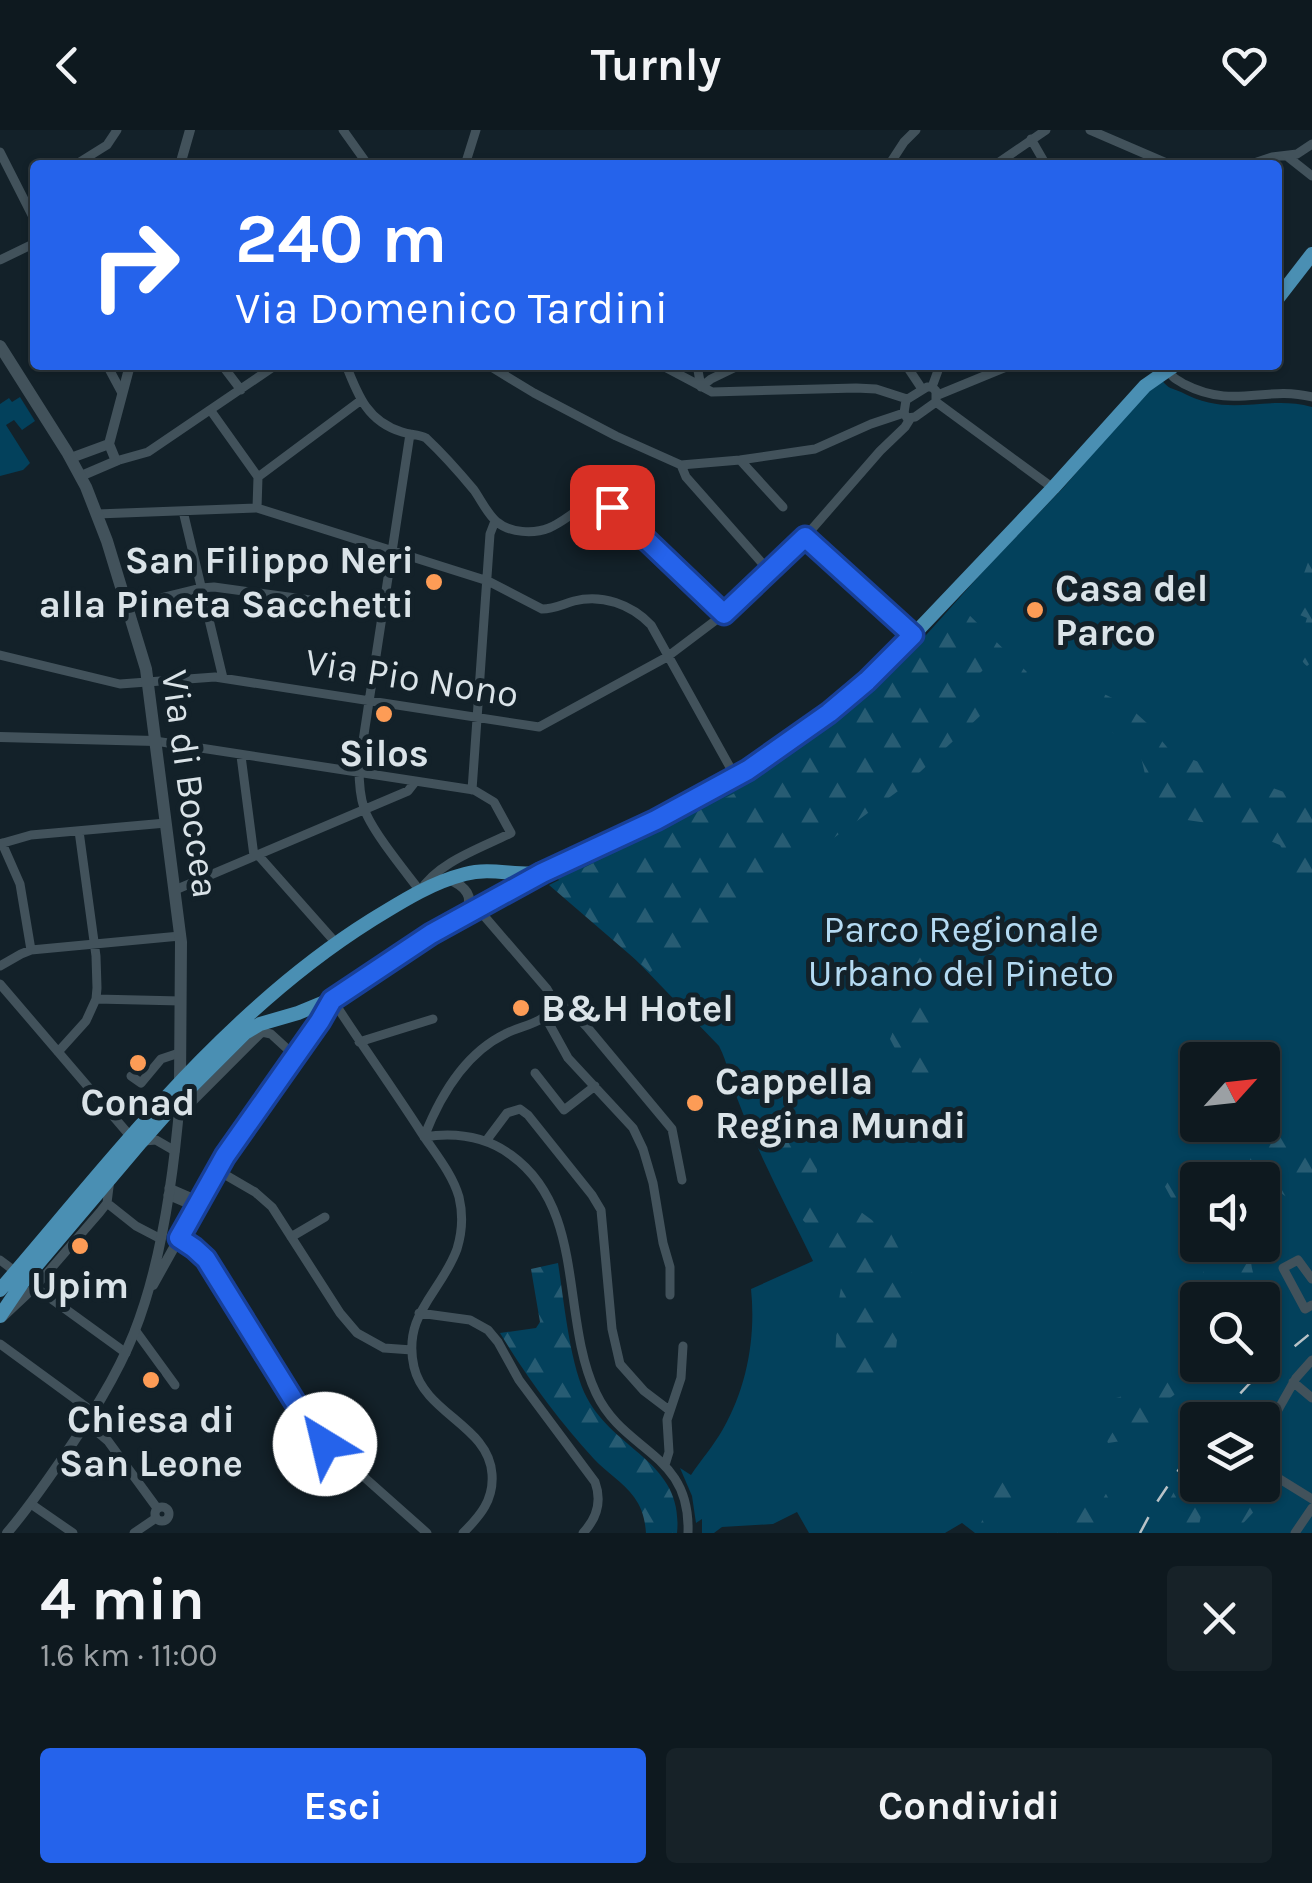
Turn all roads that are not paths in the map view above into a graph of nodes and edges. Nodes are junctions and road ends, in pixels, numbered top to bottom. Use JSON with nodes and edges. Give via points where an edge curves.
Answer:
{"nodes":[{"id":1,"x":117,"y":130,"type":"edge"},
{"id":2,"x":190,"y":130,"type":"edge"},
{"id":3,"x":476,"y":130,"type":"edge"},
{"id":4,"x":916,"y":130,"type":"edge"},
{"id":5,"x":1046,"y":130,"type":"edge"},
{"id":6,"x":1090,"y":130,"type":"edge"},
{"id":7,"x":345,"y":131,"type":"edge"},
{"id":8,"x":1031,"y":140,"type":"junction"},
{"id":9,"x":1312,"y":144,"type":"edge"},
{"id":10,"x":0,"y":152,"type":"edge"},
{"id":11,"x":1288,"y":157,"type":"junction"},
{"id":12,"x":83,"y":160,"type":"edge"},
{"id":13,"x":181,"y":160,"type":"edge"},
{"id":14,"x":365,"y":160,"type":"edge"},
{"id":15,"x":466,"y":160,"type":"edge"},
{"id":16,"x":892,"y":160,"type":"edge"},
{"id":17,"x":1002,"y":160,"type":"edge"},
{"id":18,"x":1043,"y":160,"type":"edge"},
{"id":19,"x":1159,"y":160,"type":"edge"},
{"id":20,"x":1263,"y":160,"type":"edge"},
{"id":21,"x":1312,"y":176,"type":"edge"},
{"id":22,"x":30,"y":212,"type":"edge"},
{"id":23,"x":30,"y":245,"type":"edge"},
{"id":24,"x":1312,"y":254,"type":"edge"},
{"id":25,"x":0,"y":260,"type":"edge"},
{"id":26,"x":1282,"y":293,"type":"edge"},
{"id":27,"x":0,"y":346,"type":"edge"},
{"id":28,"x":110,"y":370,"type":"edge"},
{"id":29,"x":129,"y":370,"type":"edge"},
{"id":30,"x":226,"y":370,"type":"edge"},
{"id":31,"x":269,"y":370,"type":"edge"},
{"id":32,"x":348,"y":370,"type":"edge"},
{"id":33,"x":496,"y":370,"type":"edge"},
{"id":34,"x":670,"y":370,"type":"edge"},
{"id":35,"x":698,"y":370,"type":"edge"},
{"id":36,"x":730,"y":370,"type":"edge"},
{"id":37,"x":911,"y":370,"type":"edge"},
{"id":38,"x":939,"y":370,"type":"edge"},
{"id":39,"x":997,"y":370,"type":"edge"},
{"id":40,"x":1165,"y":370,"type":"edge"},
{"id":41,"x":1170,"y":370,"type":"edge"},
{"id":42,"x":702,"y":387,"type":"junction"},
{"id":43,"x":240,"y":390,"type":"junction"},
{"id":44,"x":932,"y":393,"type":"junction"},
{"id":45,"x":122,"y":394,"type":"junction"},
{"id":46,"x":1312,"y":398,"type":"edge"},
{"id":47,"x":907,"y":399,"type":"junction"},
{"id":48,"x":360,"y":402,"type":"junction"},
{"id":49,"x":211,"y":411,"type":"junction"},
{"id":50,"x":907,"y":416,"type":"junction"},
{"id":51,"x":410,"y":434,"type":"junction"},
{"id":52,"x":109,"y":444,"type":"junction"},
{"id":53,"x":71,"y":458,"type":"junction"},
{"id":54,"x":740,"y":460,"type":"junction"},
{"id":55,"x":116,"y":462,"type":"junction"},
{"id":56,"x":681,"y":464,"type":"junction"},
{"id":57,"x":80,"y":476,"type":"junction"},
{"id":58,"x":258,"y":477,"type":"junction"},
{"id":59,"x":1053,"y":488,"type":"junction"},
{"id":60,"x":783,"y":507,"type":"dead end"},
{"id":61,"x":257,"y":508,"type":"junction"},
{"id":62,"x":183,"y":511,"type":"junction"},
{"id":63,"x":97,"y":514,"type":"junction"},
{"id":64,"x":495,"y":521,"type":"junction"},
{"id":65,"x":805,"y":537,"type":"junction"},
{"id":66,"x":393,"y":551,"type":"junction"},
{"id":67,"x":770,"y":572,"type":"junction"},
{"id":68,"x":488,"y":580,"type":"junction"},
{"id":69,"x":200,"y":588,"type":"junction"},
{"id":70,"x":156,"y":600,"type":"dead end"},
{"id":71,"x":384,"y":610,"type":"junction"},
{"id":72,"x":724,"y":614,"type":"junction"},
{"id":73,"x":913,"y":635,"type":"junction"},
{"id":74,"x":0,"y":656,"type":"edge"},
{"id":75,"x":667,"y":656,"type":"junction"},
{"id":76,"x":223,"y":678,"type":"junction"},
{"id":77,"x":149,"y":682,"type":"junction"},
{"id":78,"x":371,"y":701,"type":"junction"},
{"id":79,"x":477,"y":718,"type":"junction"},
{"id":80,"x":0,"y":738,"type":"edge"},
{"id":81,"x":156,"y":741,"type":"junction"},
{"id":82,"x":241,"y":756,"type":"junction"},
{"id":83,"x":359,"y":774,"type":"junction"},
{"id":84,"x":736,"y":778,"type":"junction"},
{"id":85,"x":415,"y":782,"type":"junction"},
{"id":86,"x":472,"y":790,"type":"junction"},
{"id":87,"x":364,"y":810,"type":"junction"},
{"id":88,"x":166,"y":823,"type":"junction"},
{"id":89,"x":79,"y":831,"type":"junction"},
{"id":90,"x":1,"y":843,"type":"edge"},
{"id":91,"x":256,"y":856,"type":"junction"},
{"id":92,"x":535,"y":874,"type":"junction"},
{"id":93,"x":448,"y":879,"type":"junction"},
{"id":94,"x":175,"y":890,"type":"junction"},
{"id":95,"x":420,"y":891,"type":"junction"},
{"id":96,"x":479,"y":908,"type":"junction"},
{"id":97,"x":460,"y":918,"type":"junction"},
{"id":98,"x":180,"y":936,"type":"junction"},
{"id":99,"x":94,"y":943,"type":"junction"},
{"id":100,"x":336,"y":943,"type":"junction"},
{"id":101,"x":32,"y":950,"type":"junction"},
{"id":102,"x":0,"y":966,"type":"edge"},
{"id":103,"x":0,"y":984,"type":"edge"},
{"id":104,"x":96,"y":1000,"type":"junction"},
{"id":105,"x":181,"y":1000,"type":"junction"},
{"id":106,"x":332,"y":1000,"type":"junction"},
{"id":107,"x":554,"y":1001,"type":"junction"},
{"id":108,"x":546,"y":1018,"type":"junction"},
{"id":109,"x":433,"y":1020,"type":"dead end"},
{"id":110,"x":359,"y":1042,"type":"junction"},
{"id":111,"x":179,"y":1046,"type":"junction"},
{"id":112,"x":58,"y":1052,"type":"junction"},
{"id":113,"x":210,"y":1053,"type":"junction"},
{"id":114,"x":295,"y":1056,"type":"junction"},
{"id":115,"x":535,"y":1073,"type":"dead end"},
{"id":116,"x":131,"y":1076,"type":"dead end"},
{"id":117,"x":596,"y":1086,"type":"junction"},
{"id":118,"x":180,"y":1091,"type":"junction"},
{"id":119,"x":178,"y":1116,"type":"junction"},
{"id":120,"x":424,"y":1137,"type":"junction"},
{"id":121,"x":136,"y":1140,"type":"junction"},
{"id":122,"x":486,"y":1141,"type":"junction"},
{"id":123,"x":175,"y":1152,"type":"junction"},
{"id":124,"x":217,"y":1170,"type":"junction"},
{"id":125,"x":110,"y":1179,"type":"junction"},
{"id":126,"x":682,"y":1180,"type":"dead end"},
{"id":127,"x":168,"y":1192,"type":"junction"},
{"id":128,"x":107,"y":1203,"type":"junction"},
{"id":129,"x":198,"y":1204,"type":"junction"},
{"id":130,"x":325,"y":1217,"type":"dead end"},
{"id":131,"x":159,"y":1238,"type":"junction"},
{"id":132,"x":179,"y":1238,"type":"junction"},
{"id":133,"x":291,"y":1238,"type":"junction"},
{"id":134,"x":0,"y":1260,"type":"edge"},
{"id":135,"x":16,"y":1272,"type":"junction"},
{"id":136,"x":1312,"y":1279,"type":"edge"},
{"id":137,"x":35,"y":1287,"type":"junction"},
{"id":138,"x":0,"y":1290,"type":"edge"},
{"id":139,"x":147,"y":1295,"type":"junction"},
{"id":140,"x":670,"y":1295,"type":"dead end"},
{"id":141,"x":1312,"y":1305,"type":"edge"},
{"id":142,"x":419,"y":1314,"type":"junction"},
{"id":143,"x":0,"y":1318,"type":"edge"},
{"id":144,"x":135,"y":1330,"type":"junction"},
{"id":145,"x":0,"y":1344,"type":"edge"},
{"id":146,"x":683,"y":1346,"type":"dead end"},
{"id":147,"x":412,"y":1350,"type":"junction"},
{"id":148,"x":126,"y":1352,"type":"junction"},
{"id":149,"x":1312,"y":1360,"type":"edge"},
{"id":150,"x":1294,"y":1382,"type":"junction"},
{"id":151,"x":175,"y":1385,"type":"dead end"},
{"id":152,"x":1312,"y":1398,"type":"edge"},
{"id":153,"x":1280,"y":1406,"type":"edge"},
{"id":154,"x":669,"y":1410,"type":"junction"},
{"id":155,"x":90,"y":1418,"type":"junction"},
{"id":156,"x":665,"y":1465,"type":"junction"},
{"id":157,"x":1280,"y":1480,"type":"edge"},
{"id":158,"x":1312,"y":1500,"type":"edge"},
{"id":159,"x":31,"y":1504,"type":"junction"},
{"id":160,"x":1312,"y":1508,"type":"edge"},
{"id":161,"x":6,"y":1533,"type":"edge"},
{"id":162,"x":73,"y":1533,"type":"edge"},
{"id":163,"x":134,"y":1533,"type":"edge"},
{"id":164,"x":427,"y":1533,"type":"edge"},
{"id":165,"x":462,"y":1533,"type":"edge"},
{"id":166,"x":583,"y":1533,"type":"edge"},
{"id":167,"x":688,"y":1533,"type":"edge"},
{"id":168,"x":1296,"y":1533,"type":"edge"}],
"edges":[{"from":1,"to":12,"type":"street"},
{"from":2,"to":13,"type":"street"},
{"from":3,"to":15,"type":"street"},
{"from":4,"to":16,"type":"street"},
{"from":5,"to":8,"type":"street"},
{"from":6,"to":19,"type":"street"},
{"from":7,"to":14,"type":"street"},
{"from":8,"to":17,"type":"street"},
{"from":8,"to":18,"type":"street"},
{"from":9,"to":11,"type":"street"},
{"from":10,"to":22,"type":"street"},
{"from":11,"to":20,"type":"street"},
{"from":11,"to":21,"type":"street"},
{"from":23,"to":25,"type":"street"},
{"from":24,"to":26,"type":"main road"},
{"from":27,"to":53,"type":"main road","name":"Via di Boccea"},
{"from":28,"to":45,"type":"street"},
{"from":29,"to":45,"type":"street"},
{"from":30,"to":43,"type":"street"},
{"from":31,"to":43,"type":"street"},
{"from":32,"to":48,"type":"street"},
{"from":33,"to":56,"type":"street"},
{"from":34,"to":42,"type":"street"},
{"from":35,"to":42,"type":"street"},
{"from":36,"to":42,"type":"street"},
{"from":37,"to":44,"type":"street"},
{"from":38,"to":44,"type":"street"},
{"from":39,"to":44,"type":"street"},
{"from":40,"to":59,"type":"main road"},
{"from":41,"to":46,"type":"street","via":[[1176,380],[1213,395]]},
{"from":42,"to":47,"type":"street","via":[[876,389]]},
{"from":43,"to":49,"type":"street"},
{"from":44,"to":47,"type":"street"},
{"from":44,"to":50,"type":"street"},
{"from":44,"to":59,"type":"street"},
{"from":45,"to":52,"type":"street"},
{"from":47,"to":50,"type":"street"},
{"from":48,"to":51,"type":"street","via":[[383,423]]},
{"from":48,"to":58,"type":"street"},
{"from":49,"to":55,"type":"street","via":[[148,452]]},
{"from":49,"to":58,"type":"street"},
{"from":50,"to":54,"type":"street","via":[[820,448]]},
{"from":50,"to":65,"type":"street","name":"Via Pio Nono","via":[[905,428]]},
{"from":51,"to":64,"type":"street","via":[[432,443]]},
{"from":51,"to":66,"type":"street"},
{"from":52,"to":53,"type":"street"},
{"from":52,"to":55,"type":"street"},
{"from":53,"to":57,"type":"main road","name":"Via di Boccea"},
{"from":54,"to":56,"type":"street"},
{"from":54,"to":60,"type":"street"},
{"from":55,"to":57,"type":"street"},
{"from":56,"to":67,"type":"street"},
{"from":57,"to":63,"type":"main road","name":"Via di Boccea"},
{"from":58,"to":61,"type":"street"},
{"from":59,"to":73,"type":"main road"},
{"from":61,"to":62,"type":"street"},
{"from":61,"to":66,"type":"street"},
{"from":62,"to":63,"type":"street"},
{"from":62,"to":69,"type":"street"},
{"from":63,"to":77,"type":"main road","name":"Via di Boccea"},
{"from":64,"to":68,"type":"street"},
{"from":64,"to":72,"type":"street","via":[[537,532],[605,502]]},
{"from":65,"to":67,"type":"street","name":"Via Pio Nono"},
{"from":65,"to":73,"type":"street"},
{"from":66,"to":68,"type":"street"},
{"from":66,"to":71,"type":"street"},
{"from":67,"to":72,"type":"street","name":"Via Pio Nono"},
{"from":68,"to":75,"type":"street","via":[[542,609],[586,599],[617,602],[647,620]]},
{"from":68,"to":79,"type":"street"},
{"from":69,"to":70,"type":"street"},
{"from":69,"to":71,"type":"street"},
{"from":69,"to":76,"type":"street"},
{"from":71,"to":78,"type":"street"},
{"from":72,"to":75,"type":"street","name":"Via Pio Nono"},
{"from":73,"to":84,"type":"main road","via":[[829,713]]},
{"from":74,"to":77,"type":"street","name":"Via Pio Nono","via":[[120,684]]},
{"from":75,"to":79,"type":"street","name":"Via Pio Nono","via":[[539,727]]},
{"from":75,"to":84,"type":"street"},
{"from":76,"to":77,"type":"street","name":"Via Pio Nono"},
{"from":76,"to":78,"type":"street","name":"Via Pio Nono"},
{"from":77,"to":81,"type":"main road","name":"Via di Boccea"},
{"from":78,"to":79,"type":"street","name":"Via Pio Nono"},
{"from":78,"to":83,"type":"street"},
{"from":79,"to":86,"type":"street"},
{"from":80,"to":81,"type":"street"},
{"from":81,"to":82,"type":"street"},
{"from":81,"to":88,"type":"main road","name":"Via di Boccea"},
{"from":82,"to":83,"type":"street"},
{"from":82,"to":91,"type":"street"},
{"from":83,"to":85,"type":"street"},
{"from":83,"to":87,"type":"street"},
{"from":84,"to":92,"type":"main road"},
{"from":85,"to":86,"type":"street"},
{"from":85,"to":87,"type":"street"},
{"from":86,"to":95,"type":"street","via":[[494,802],[511,833],[446,866]]},
{"from":87,"to":91,"type":"street"},
{"from":87,"to":95,"type":"street"},
{"from":88,"to":89,"type":"street"},
{"from":88,"to":94,"type":"main road","name":"Via di Boccea"},
{"from":89,"to":90,"type":"street"},
{"from":89,"to":99,"type":"street"},
{"from":90,"to":101,"type":"street","via":[[20,884]]},
{"from":91,"to":94,"type":"street"},
{"from":91,"to":100,"type":"street"},
{"from":92,"to":93,"type":"main road","via":[[476,872]]},
{"from":92,"to":96,"type":"main road"},
{"from":93,"to":95,"type":"main road"},
{"from":93,"to":97,"type":"street","via":[[469,895]]},
{"from":94,"to":98,"type":"main road","name":"Via di Boccea"},
{"from":95,"to":100,"type":"main road"},
{"from":96,"to":97,"type":"main road"},
{"from":96,"to":107,"type":"street"},
{"from":97,"to":106,"type":"main road"},
{"from":98,"to":99,"type":"street"},
{"from":98,"to":105,"type":"main road","name":"Via di Boccea"},
{"from":99,"to":101,"type":"street"},
{"from":99,"to":104,"type":"street"},
{"from":100,"to":113,"type":"main road"},
{"from":101,"to":102,"type":"street"},
{"from":103,"to":112,"type":"street"},
{"from":104,"to":105,"type":"street"},
{"from":104,"to":112,"type":"street","via":[[82,1028]]},
{"from":105,"to":111,"type":"main road","name":"Via di Boccea"},
{"from":106,"to":110,"type":"street"},
{"from":106,"to":114,"type":"street"},
{"from":106,"to":118,"type":"main road","via":[[252,1028]]},
{"from":107,"to":108,"type":"street"},
{"from":107,"to":126,"type":"street","via":[[587,1027],[672,1129]]},
{"from":108,"to":117,"type":"street","via":[[565,1054]]},
{"from":108,"to":120,"type":"street","via":[[506,1034],[472,1059],[444,1092]]},
{"from":109,"to":110,"type":"street"},
{"from":110,"to":120,"type":"street"},
{"from":111,"to":113,"type":"main road","via":[[200,1057]]},
{"from":111,"to":116,"type":"street","via":[[141,1083]]},
{"from":111,"to":118,"type":"main road","name":"Via di Boccea"},
{"from":112,"to":121,"type":"street"},
{"from":113,"to":118,"type":"main road"},
{"from":114,"to":119,"type":"street","via":[[262,1032]]},
{"from":114,"to":124,"type":"street"},
{"from":115,"to":117,"type":"street","via":[[564,1110]]},
{"from":117,"to":140,"type":"street","via":[[643,1149],[670,1267]]},
{"from":118,"to":119,"type":"street","name":"Via di Boccea"},
{"from":118,"to":121,"type":"main road"},
{"from":119,"to":123,"type":"street","name":"Via di Boccea"},
{"from":120,"to":122,"type":"street","via":[[456,1134]]},
{"from":120,"to":142,"type":"street","via":[[456,1189],[462,1219],[456,1252]]},
{"from":121,"to":123,"type":"street","via":[[156,1140]]},
{"from":121,"to":125,"type":"main road"},
{"from":121,"to":135,"type":"main road"},
{"from":122,"to":154,"type":"street","via":[[507,1113],[520,1109],[595,1198],[603,1218],[618,1361]]},
{"from":122,"to":156,"type":"street","via":[[527,1168],[551,1203],[595,1392],[623,1429]]},
{"from":123,"to":127,"type":"street","name":"Via di Boccea"},
{"from":124,"to":129,"type":"street"},
{"from":124,"to":133,"type":"street","via":[[264,1199]]},
{"from":125,"to":128,"type":"street"},
{"from":125,"to":143,"type":"main road","via":[[25,1278]]},
{"from":127,"to":129,"type":"street"},
{"from":127,"to":131,"type":"street","name":"Via di Boccea"},
{"from":128,"to":131,"type":"street"},
{"from":128,"to":137,"type":"street"},
{"from":129,"to":132,"type":"street"},
{"from":130,"to":133,"type":"street"},
{"from":131,"to":139,"type":"street","name":"Via di Boccea"},
{"from":132,"to":139,"type":"street"},
{"from":132,"to":164,"type":"street","via":[[206,1259],[319,1437]]},
{"from":133,"to":147,"type":"street","via":[[357,1333],[384,1348]]},
{"from":134,"to":135,"type":"street"},
{"from":135,"to":138,"type":"main road"},
{"from":136,"to":141,"type":"street","via":[[1298,1260],[1284,1268],[1306,1309]]},
{"from":137,"to":143,"type":"street"},
{"from":137,"to":148,"type":"street"},
{"from":139,"to":144,"type":"street"},
{"from":142,"to":147,"type":"street"},
{"from":142,"to":166,"type":"street","via":[[476,1322],[494,1337],[597,1485],[597,1511]]},
{"from":144,"to":148,"type":"street"},
{"from":144,"to":151,"type":"street"},
{"from":145,"to":155,"type":"street"},
{"from":146,"to":154,"type":"street"},
{"from":147,"to":165,"type":"street","via":[[426,1393],[489,1458],[488,1502]]},
{"from":148,"to":155,"type":"street"},
{"from":149,"to":150,"type":"street"},
{"from":150,"to":152,"type":"street"},
{"from":150,"to":153,"type":"street"},
{"from":154,"to":156,"type":"street"},
{"from":155,"to":159,"type":"street"},
{"from":155,"to":163,"type":"street","via":[[156,1513]]},
{"from":156,"to":167,"type":"street","via":[[685,1500]]},
{"from":157,"to":158,"type":"street"},
{"from":159,"to":161,"type":"street"},
{"from":159,"to":162,"type":"street"},
{"from":160,"to":168,"type":"street"}]}
